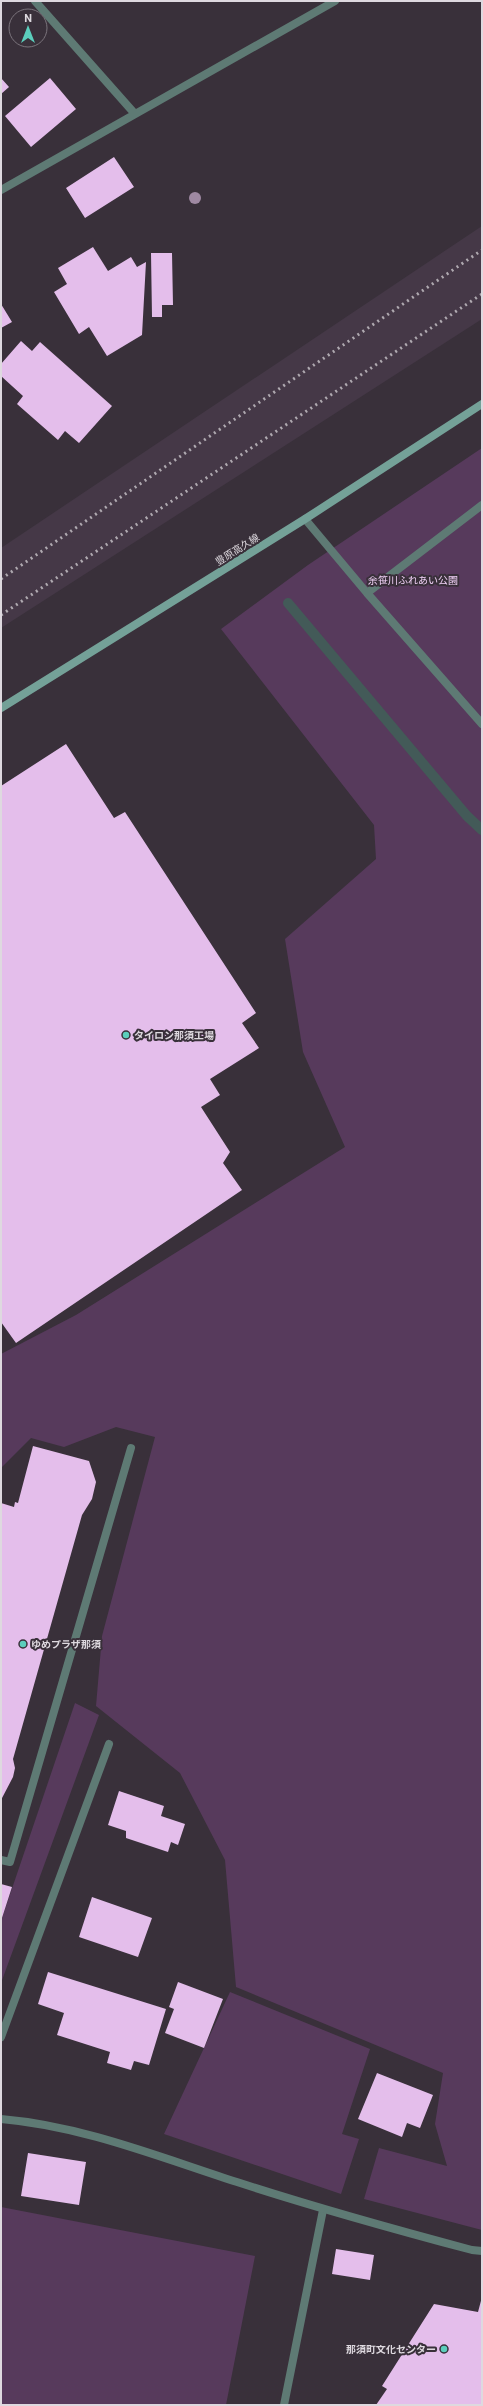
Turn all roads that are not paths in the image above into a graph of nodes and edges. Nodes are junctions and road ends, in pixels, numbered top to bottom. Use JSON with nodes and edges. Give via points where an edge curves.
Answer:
{"nodes":[{"id":1,"x":35,"y":1,"type":"edge"},
{"id":2,"x":335,"y":1,"type":"edge"},
{"id":3,"x":135,"y":114,"type":"junction"},
{"id":4,"x":1,"y":190,"type":"edge"},
{"id":5,"x":482,"y":404,"type":"edge"},
{"id":6,"x":482,"y":505,"type":"edge"},
{"id":7,"x":305,"y":519,"type":"junction"},
{"id":8,"x":367,"y":593,"type":"junction"},
{"id":9,"x":1,"y":708,"type":"edge"},
{"id":10,"x":482,"y":724,"type":"edge"},
{"id":11,"x":131,"y":1448,"type":"dead end"},
{"id":12,"x":109,"y":1744,"type":"dead end"},
{"id":13,"x":1,"y":1860,"type":"edge"},
{"id":14,"x":1,"y":2037,"type":"edge"},
{"id":15,"x":1,"y":2119,"type":"edge"},
{"id":16,"x":323,"y":2210,"type":"junction"},
{"id":17,"x":482,"y":2251,"type":"edge"},
{"id":18,"x":284,"y":2405,"type":"edge"}],
"edges":[{"from":1,"to":3,"type":"street"},
{"from":2,"to":3,"type":"street"},
{"from":3,"to":4,"type":"street"},
{"from":5,"to":7,"type":"main road","name":"豊原高久線"},
{"from":6,"to":8,"type":"street"},
{"from":7,"to":8,"type":"street"},
{"from":7,"to":9,"type":"main road","name":"豊原高久線"},
{"from":8,"to":10,"type":"street"},
{"from":11,"to":13,"type":"street","via":[[10,1862]]},
{"from":12,"to":14,"type":"street"},
{"from":15,"to":16,"type":"street","via":[[83,2132]]},
{"from":16,"to":17,"type":"street"},
{"from":16,"to":18,"type":"street"}]}
